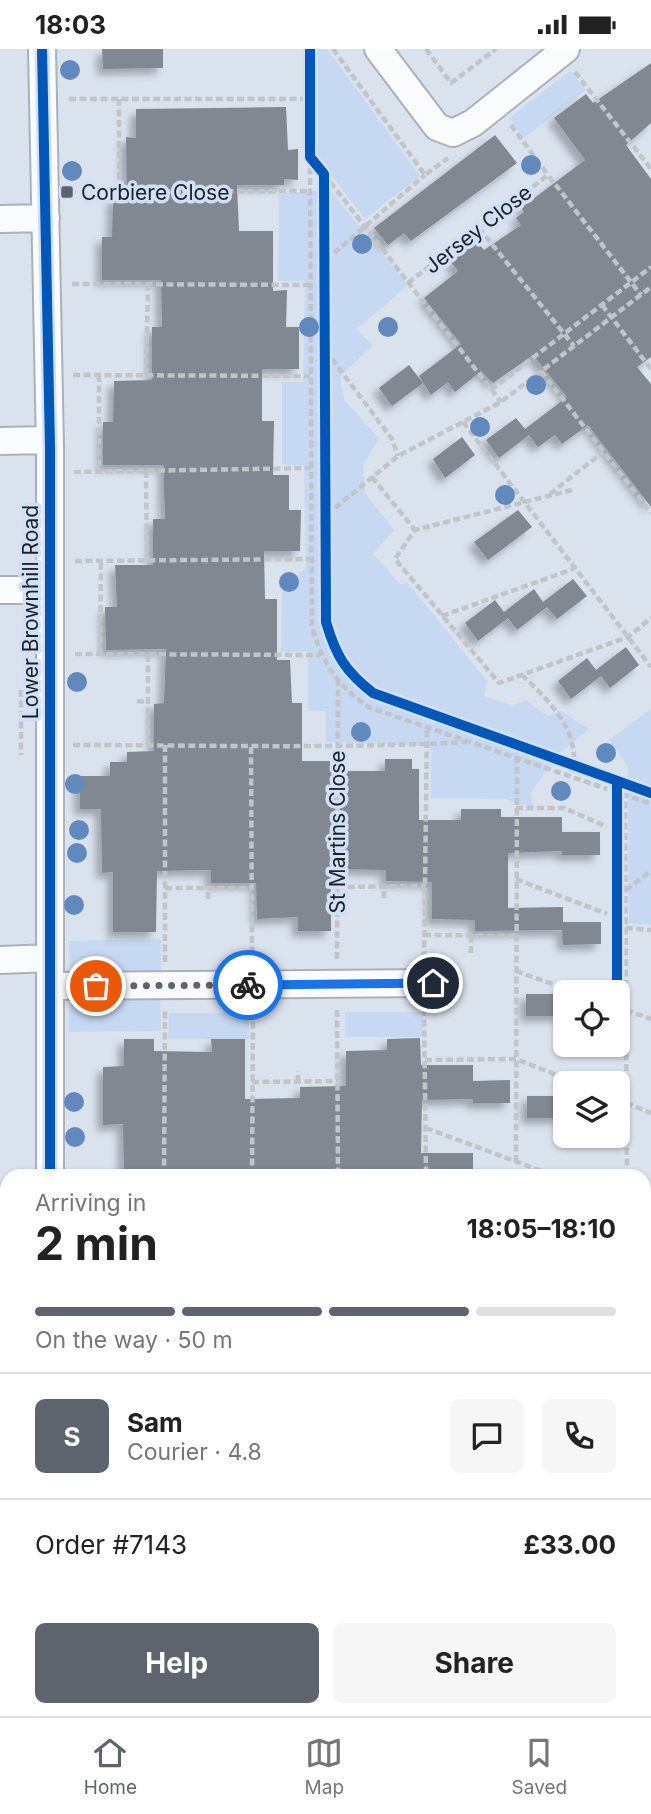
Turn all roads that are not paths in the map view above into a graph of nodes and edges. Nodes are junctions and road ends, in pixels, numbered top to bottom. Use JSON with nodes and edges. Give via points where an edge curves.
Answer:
{"nodes":[{"id":1,"x":30,"y":49,"type":"edge"},
{"id":2,"x":41,"y":49,"type":"edge"},
{"id":3,"x":378,"y":49,"type":"edge"},
{"id":4,"x":563,"y":51,"type":"edge"},
{"id":5,"x":46,"y":218,"type":"junction"},
{"id":6,"x":0,"y":219,"type":"edge"},
{"id":7,"x":49,"y":440,"type":"junction"},
{"id":8,"x":0,"y":441,"type":"edge"},
{"id":9,"x":0,"y":590,"type":"edge"},
{"id":10,"x":50,"y":590,"type":"junction"},
{"id":11,"x":50,"y":958,"type":"junction"},
{"id":12,"x":0,"y":960,"type":"edge"},
{"id":13,"x":429,"y":983,"type":"road end"},
{"id":14,"x":50,"y":986,"type":"junction"},
{"id":15,"x":50,"y":1169,"type":"edge"}],
"edges":[{"from":1,"to":2,"type":"street"},
{"from":2,"to":5,"type":"street","name":"Lower Brownhill Road"},
{"from":3,"to":4,"type":"street","via":[[437,127],[453,133]]},
{"from":5,"to":6,"type":"street"},
{"from":5,"to":7,"type":"street","name":"Lower Brownhill Road"},
{"from":7,"to":8,"type":"street"},
{"from":7,"to":10,"type":"street","name":"Lower Brownhill Road"},
{"from":9,"to":10,"type":"street"},
{"from":10,"to":11,"type":"street","name":"Lower Brownhill Road"},
{"from":11,"to":12,"type":"street"},
{"from":11,"to":14,"type":"street","name":"Lower Brownhill Road"},
{"from":13,"to":14,"type":"street"},
{"from":14,"to":15,"type":"street","name":"Lower Brownhill Road"}]}
